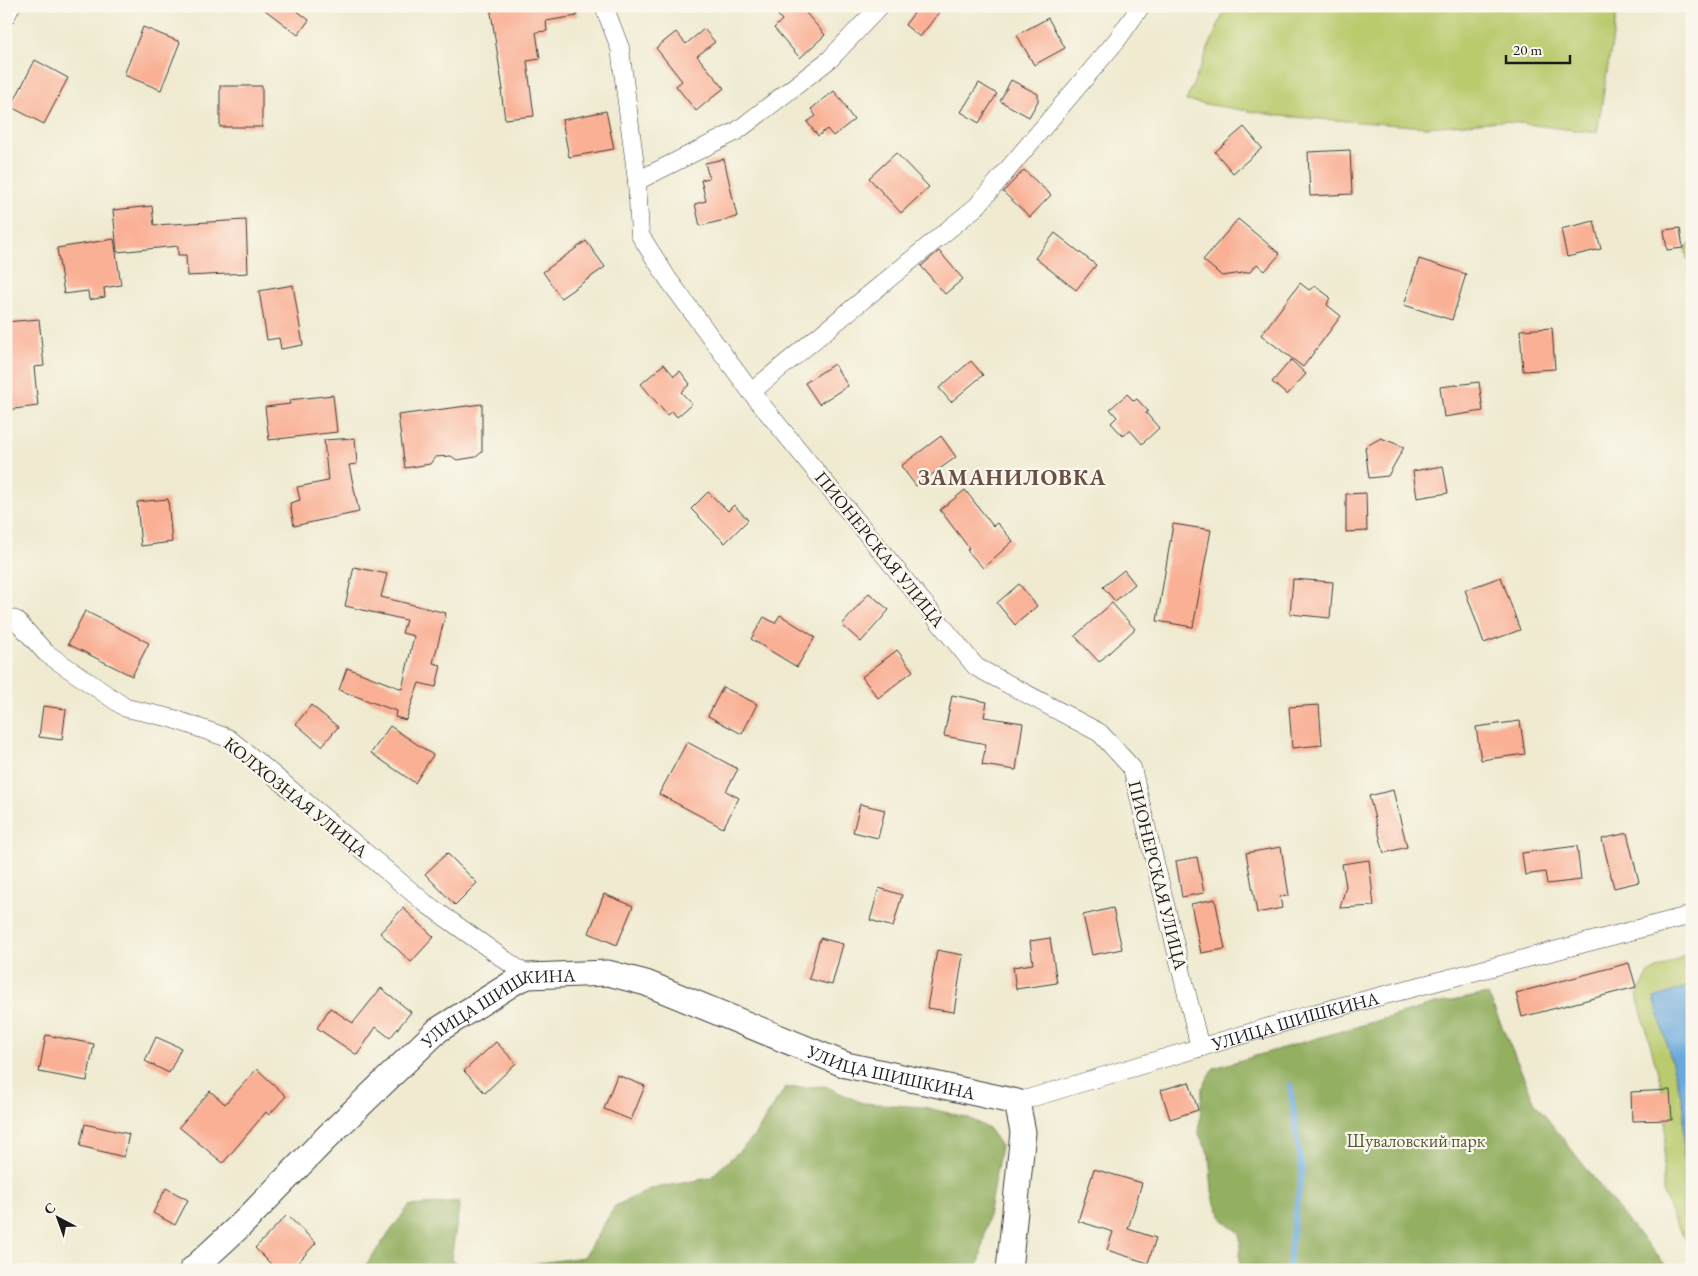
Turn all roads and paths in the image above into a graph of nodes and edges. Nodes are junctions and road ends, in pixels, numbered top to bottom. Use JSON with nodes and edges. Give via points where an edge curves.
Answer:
{"nodes":[{"id":1,"x":11,"y":6,"type":"edge"},
{"id":2,"x":604,"y":6,"type":"edge"},
{"id":3,"x":880,"y":6,"type":"edge"},
{"id":4,"x":1141,"y":6,"type":"edge"},
{"id":5,"x":6,"y":16,"type":"edge"},
{"id":6,"x":637,"y":181,"type":"junction"},
{"id":7,"x":751,"y":392,"type":"junction"},
{"id":8,"x":6,"y":618,"type":"edge"},
{"id":9,"x":1692,"y":915,"type":"edge"},
{"id":10,"x":528,"y":976,"type":"junction"},
{"id":11,"x":1200,"y":1048,"type":"junction"},
{"id":12,"x":1017,"y":1102,"type":"junction"},
{"id":13,"x":192,"y":1270,"type":"edge"},
{"id":14,"x":1009,"y":1270,"type":"edge"}],
"edges":[{"from":1,"to":5,"type":"street"},
{"from":2,"to":6,"type":"street","name":"ПИОНЕРСКАЯ УЛИЦА","via":[[620,48]]},
{"from":3,"to":6,"type":"street","via":[[830,59],[737,131]]},
{"from":4,"to":7,"type":"street","via":[[1117,40],[977,206]]},
{"from":6,"to":7,"type":"street","name":"ПИОНЕРСКАЯ УЛИЦА","via":[[640,235],[668,279]]},
{"from":7,"to":11,"type":"street","name":"ПИОНЕРСКАЯ УЛИЦА","via":[[976,667],[1100,733],[1132,768]]},
{"from":8,"to":10,"type":"street","name":"КОЛХОЗНАЯ УЛИЦА","via":[[16,620],[46,653],[126,708],[171,718],[228,738],[425,903]]},
{"from":9,"to":11,"type":"street","name":"УЛИЦА ШИШКИНА","via":[[1316,1013]]},
{"from":10,"to":12,"type":"street","name":"УЛИЦА ШИШКИНА","via":[[608,973],[646,984],[846,1065]]},
{"from":10,"to":13,"type":"street","name":"УЛИЦА ШИШКИНА","via":[[438,1030]]},
{"from":11,"to":12,"type":"street","name":"УЛИЦА ШИШКИНА"},
{"from":12,"to":14,"type":"street","via":[[1024,1132]]}]}
